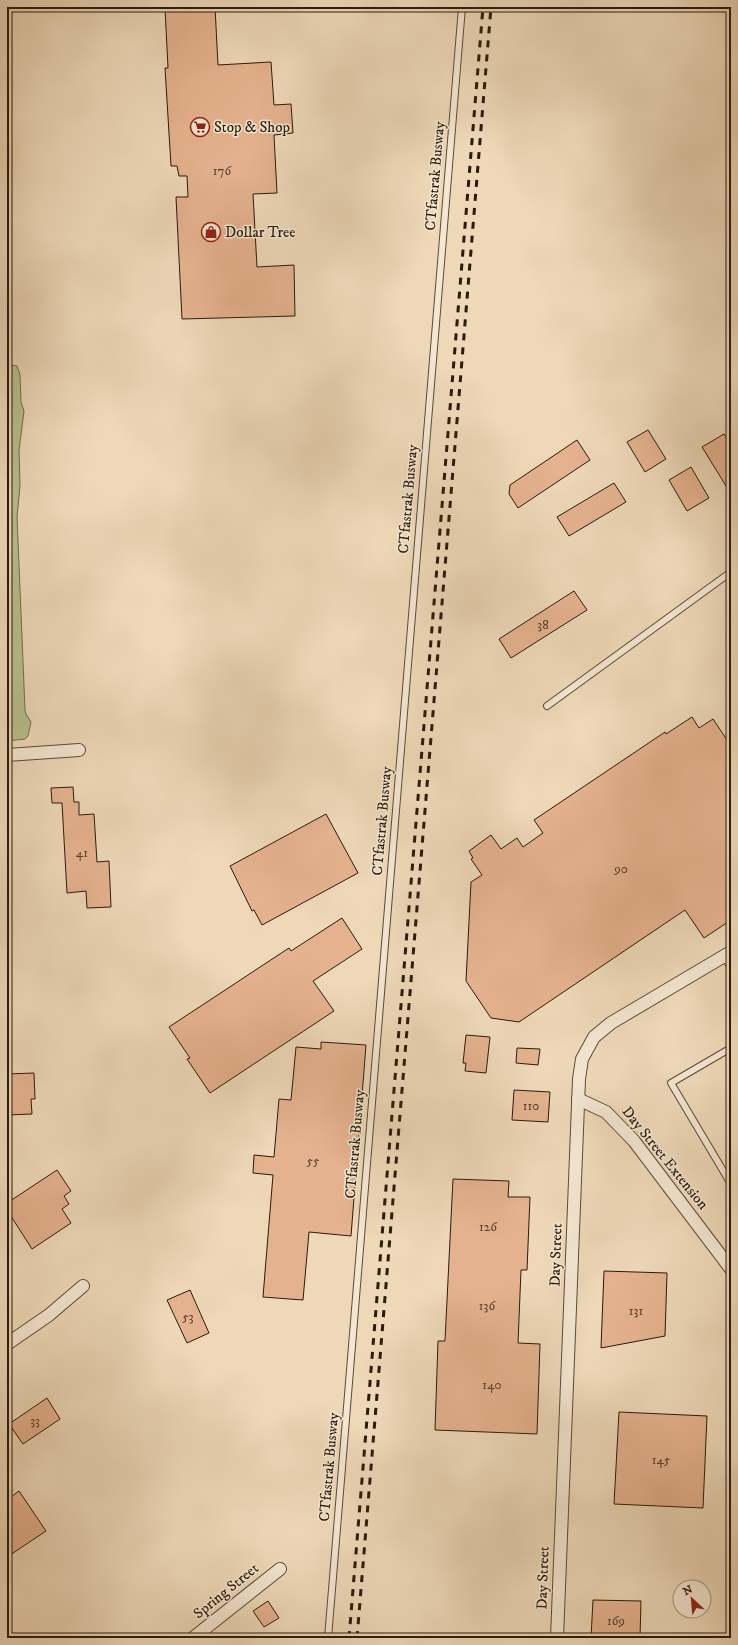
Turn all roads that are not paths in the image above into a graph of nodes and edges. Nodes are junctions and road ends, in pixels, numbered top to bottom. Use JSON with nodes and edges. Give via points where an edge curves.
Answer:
{"nodes":[{"id":1,"x":462,"y":7,"type":"edge"},
{"id":2,"x":731,"y":572,"type":"edge"},
{"id":3,"x":547,"y":706,"type":"dead end"},
{"id":4,"x":79,"y":750,"type":"dead end"},
{"id":5,"x":7,"y":755,"type":"edge"},
{"id":6,"x":728,"y":954,"type":"edge"},
{"id":7,"x":731,"y":968,"type":"edge"},
{"id":8,"x":731,"y":1048,"type":"edge"},
{"id":9,"x":578,"y":1099,"type":"junction"},
{"id":10,"x":731,"y":1184,"type":"edge"},
{"id":11,"x":731,"y":1269,"type":"edge"},
{"id":12,"x":83,"y":1286,"type":"dead end"},
{"id":13,"x":7,"y":1344,"type":"edge"},
{"id":14,"x":280,"y":1569,"type":"dead end"},
{"id":15,"x":193,"y":1638,"type":"edge"},
{"id":16,"x":328,"y":1638,"type":"edge"},
{"id":17,"x":557,"y":1638,"type":"edge"}],
"edges":[{"from":1,"to":16,"type":"lane","name":"CTfastrak Busway"},
{"from":2,"to":3,"type":"lane"},
{"from":4,"to":5,"type":"street"},
{"from":6,"to":7,"type":"lane"},
{"from":6,"to":9,"type":"street","name":"Day Street","via":[[611,1023],[594,1037],[582,1059]]},
{"from":8,"to":10,"type":"lane","via":[[671,1083]]},
{"from":9,"to":11,"type":"street","name":"Day Street Extension","via":[[606,1112],[634,1141]]},
{"from":9,"to":17,"type":"street","name":"Day Street"},
{"from":12,"to":13,"type":"street","via":[[49,1315]]},
{"from":14,"to":15,"type":"street","name":"Spring Street"}]}
